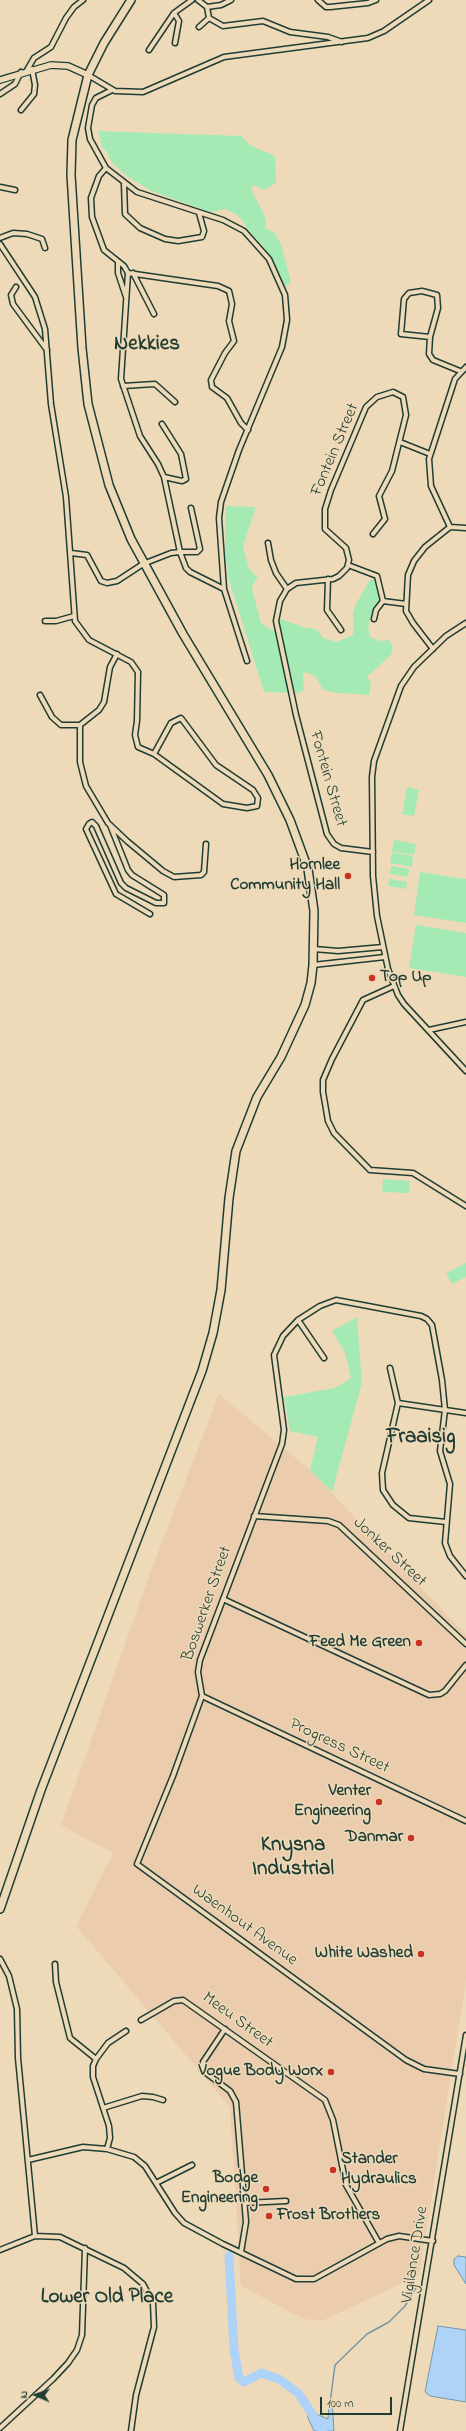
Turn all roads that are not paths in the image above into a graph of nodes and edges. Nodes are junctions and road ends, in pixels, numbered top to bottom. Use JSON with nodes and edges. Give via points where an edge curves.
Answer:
{"nodes":[{"id":1,"x":83,"y":0,"type":"edge"},
{"id":2,"x":131,"y":0,"type":"edge"},
{"id":3,"x":192,"y":0,"type":"edge"},
{"id":4,"x":198,"y":0,"type":"edge"},
{"id":5,"x":231,"y":0,"type":"edge"},
{"id":6,"x":318,"y":0,"type":"edge"},
{"id":7,"x":376,"y":0,"type":"edge"},
{"id":8,"x":429,"y":0,"type":"edge"},
{"id":9,"x":207,"y":8,"type":"junction"},
{"id":10,"x":174,"y":13,"type":"junction"},
{"id":11,"x":209,"y":18,"type":"junction"},
{"id":12,"x":199,"y":27,"type":"dead end"},
{"id":13,"x":343,"y":42,"type":"junction"},
{"id":14,"x":175,"y":43,"type":"dead end"},
{"id":15,"x":149,"y":50,"type":"dead end"},
{"id":16,"x":27,"y":70,"type":"junction"},
{"id":17,"x":88,"y":75,"type":"junction"},
{"id":18,"x":0,"y":80,"type":"edge"},
{"id":19,"x":112,"y":90,"type":"junction"},
{"id":20,"x":0,"y":94,"type":"edge"},
{"id":21,"x":21,"y":110,"type":"dead end"},
{"id":22,"x":106,"y":168,"type":"junction"},
{"id":23,"x":124,"y":184,"type":"junction"},
{"id":24,"x":0,"y":187,"type":"edge"},
{"id":25,"x":15,"y":190,"type":"dead end"},
{"id":26,"x":199,"y":213,"type":"junction"},
{"id":27,"x":0,"y":238,"type":"edge"},
{"id":28,"x":0,"y":244,"type":"edge"},
{"id":29,"x":45,"y":248,"type":"dead end"},
{"id":30,"x":5,"y":251,"type":"junction"},
{"id":31,"x":0,"y":255,"type":"edge"},
{"id":32,"x":118,"y":262,"type":"junction"},
{"id":33,"x":131,"y":273,"type":"junction"},
{"id":34,"x":16,"y":288,"type":"dead end"},
{"id":35,"x":127,"y":299,"type":"junction"},
{"id":36,"x":154,"y":314,"type":"dead end"},
{"id":37,"x":430,"y":337,"type":"junction"},
{"id":38,"x":47,"y":350,"type":"junction"},
{"id":39,"x":466,"y":367,"type":"edge"},
{"id":40,"x":460,"y":371,"type":"junction"},
{"id":41,"x":123,"y":386,"type":"junction"},
{"id":42,"x":175,"y":402,"type":"dead end"},
{"id":43,"x":162,"y":424,"type":"dead end"},
{"id":44,"x":248,"y":430,"type":"junction"},
{"id":45,"x":400,"y":442,"type":"junction"},
{"id":46,"x":430,"y":454,"type":"junction"},
{"id":47,"x":164,"y":477,"type":"junction"},
{"id":48,"x":191,"y":508,"type":"dead end"},
{"id":49,"x":450,"y":527,"type":"junction"},
{"id":50,"x":466,"y":528,"type":"edge"},
{"id":51,"x":373,"y":534,"type":"dead end"},
{"id":52,"x":268,"y":543,"type":"dead end"},
{"id":53,"x":180,"y":552,"type":"junction"},
{"id":54,"x":71,"y":553,"type":"junction"},
{"id":55,"x":143,"y":564,"type":"junction"},
{"id":56,"x":348,"y":565,"type":"junction"},
{"id":57,"x":328,"y":579,"type":"junction"},
{"id":58,"x":224,"y":589,"type":"junction"},
{"id":59,"x":287,"y":589,"type":"junction"},
{"id":60,"x":383,"y":602,"type":"junction"},
{"id":61,"x":406,"y":604,"type":"junction"},
{"id":62,"x":74,"y":616,"type":"junction"},
{"id":63,"x":374,"y":619,"type":"dead end"},
{"id":64,"x":45,"y":621,"type":"dead end"},
{"id":65,"x":466,"y":623,"type":"edge"},
{"id":66,"x":341,"y":630,"type":"dead end"},
{"id":67,"x":433,"y":649,"type":"junction"},
{"id":68,"x":117,"y":654,"type":"junction"},
{"id":69,"x":247,"y":661,"type":"dead end"},
{"id":70,"x":40,"y":696,"type":"dead end"},
{"id":71,"x":80,"y":725,"type":"junction"},
{"id":72,"x":154,"y":754,"type":"junction"},
{"id":73,"x":110,"y":826,"type":"junction"},
{"id":74,"x":206,"y":844,"type":"dead end"},
{"id":75,"x":373,"y":852,"type":"junction"},
{"id":76,"x":150,"y":914,"type":"dead end"},
{"id":77,"x":383,"y":947,"type":"junction"},
{"id":78,"x":314,"y":949,"type":"junction"},
{"id":79,"x":385,"y":957,"type":"junction"},
{"id":80,"x":313,"y":965,"type":"junction"},
{"id":81,"x":394,"y":986,"type":"junction"},
{"id":82,"x":466,"y":1022,"type":"edge"},
{"id":83,"x":429,"y":1030,"type":"junction"},
{"id":84,"x":466,"y":1071,"type":"edge"},
{"id":85,"x":466,"y":1206,"type":"edge"},
{"id":86,"x":298,"y":1320,"type":"junction"},
{"id":87,"x":324,"y":1358,"type":"dead end"},
{"id":88,"x":390,"y":1368,"type":"dead end"},
{"id":89,"x":398,"y":1403,"type":"junction"},
{"id":90,"x":445,"y":1410,"type":"junction"},
{"id":91,"x":466,"y":1413,"type":"edge"},
{"id":92,"x":254,"y":1516,"type":"junction"},
{"id":93,"x":446,"y":1522,"type":"junction"},
{"id":94,"x":466,"y":1576,"type":"edge"},
{"id":95,"x":223,"y":1599,"type":"junction"},
{"id":96,"x":466,"y":1644,"type":"edge"},
{"id":97,"x":466,"y":1665,"type":"edge"},
{"id":98,"x":202,"y":1696,"type":"junction"},
{"id":99,"x":466,"y":1821,"type":"edge"},
{"id":100,"x":137,"y":1864,"type":"joint"},
{"id":101,"x":0,"y":1910,"type":"edge"},
{"id":102,"x":0,"y":1959,"type":"edge"},
{"id":103,"x":55,"y":1964,"type":"dead end"},
{"id":104,"x":141,"y":2020,"type":"dead end"},
{"id":105,"x":225,"y":2029,"type":"junction"},
{"id":106,"x":126,"y":2031,"type":"dead end"},
{"id":107,"x":466,"y":2035,"type":"edge"},
{"id":108,"x":96,"y":2059,"type":"junction"},
{"id":109,"x":460,"y":2074,"type":"junction"},
{"id":110,"x":163,"y":2100,"type":"dead end"},
{"id":111,"x":103,"y":2108,"type":"junction"},
{"id":112,"x":107,"y":2149,"type":"junction"},
{"id":113,"x":28,"y":2160,"type":"junction"},
{"id":114,"x":192,"y":2165,"type":"dead end"},
{"id":115,"x":156,"y":2183,"type":"junction"},
{"id":116,"x":286,"y":2201,"type":"dead end"},
{"id":117,"x":245,"y":2203,"type":"junction"},
{"id":118,"x":35,"y":2236,"type":"junction"},
{"id":119,"x":433,"y":2240,"type":"junction"},
{"id":120,"x":379,"y":2244,"type":"junction"},
{"id":121,"x":85,"y":2248,"type":"junction"},
{"id":122,"x":0,"y":2250,"type":"edge"},
{"id":123,"x":241,"y":2252,"type":"junction"},
{"id":124,"x":0,"y":2428,"type":"edge"},
{"id":125,"x":131,"y":2431,"type":"edge"},
{"id":126,"x":400,"y":2431,"type":"edge"}],
"edges":[{"from":1,"to":16,"type":"street","via":[[66,18],[51,47],[34,58]]},
{"from":2,"to":17,"type":"highway","via":[[104,43]]},
{"from":3,"to":10,"type":"street"},
{"from":4,"to":9,"type":"street"},
{"from":5,"to":9,"type":"street"},
{"from":6,"to":7,"type":"street","via":[[323,6],[330,7]]},
{"from":8,"to":13,"type":"street","via":[[384,31],[368,38]]},
{"from":9,"to":11,"type":"street"},
{"from":10,"to":14,"type":"street","via":[[179,21]]},
{"from":10,"to":15,"type":"street"},
{"from":11,"to":12,"type":"street"},
{"from":11,"to":13,"type":"street","via":[[223,26],[263,21],[290,32],[328,36]]},
{"from":13,"to":19,"type":"street","via":[[224,57],[142,92]]},
{"from":16,"to":17,"type":"main road","via":[[48,65],[63,65]]},
{"from":16,"to":18,"type":"main road"},
{"from":16,"to":20,"type":"street","via":[[15,84]]},
{"from":16,"to":21,"type":"street","via":[[35,85],[34,94]]},
{"from":17,"to":19,"type":"street"},
{"from":17,"to":55,"type":"highway","via":[[74,125],[71,156],[82,348],[88,404],[109,485]]},
{"from":19,"to":22,"type":"street","via":[[96,98],[92,105],[88,128],[90,139]]},
{"from":22,"to":23,"type":"street"},
{"from":22,"to":32,"type":"street","via":[[99,176],[92,193],[92,217],[100,243]]},
{"from":23,"to":26,"type":"street","via":[[148,197]]},
{"from":23,"to":26,"type":"street","via":[[125,214],[140,228],[165,239],[178,241],[202,237],[204,231]]},
{"from":24,"to":25,"type":"street"},
{"from":26,"to":44,"type":"street","via":[[234,225],[255,240],[269,259],[285,295],[286,334]]},
{"from":27,"to":29,"type":"street","via":[[13,233],[27,234],[42,239]]},
{"from":28,"to":30,"type":"street"},
{"from":30,"to":31,"type":"street"},
{"from":30,"to":38,"type":"street","via":[[35,297],[45,330]]},
{"from":32,"to":33,"type":"street"},
{"from":32,"to":35,"type":"street","via":[[118,273]]},
{"from":33,"to":35,"type":"street"},
{"from":33,"to":36,"type":"street"},
{"from":33,"to":44,"type":"street","via":[[222,287],[229,291],[232,304],[229,321],[234,341],[212,374],[211,384],[227,398],[241,423]]},
{"from":34,"to":38,"type":"street","via":[[11,296],[13,304]]},
{"from":35,"to":41,"type":"street","via":[[121,379]]},
{"from":37,"to":37,"type":"street","via":[[438,308],[436,295],[416,291],[405,296],[401,334]]},
{"from":37,"to":40,"type":"street","via":[[430,357],[438,363]]},
{"from":38,"to":54,"type":"street","via":[[51,404],[66,497]]},
{"from":39,"to":40,"type":"street"},
{"from":40,"to":46,"type":"street"},
{"from":41,"to":42,"type":"street","via":[[155,384]]},
{"from":41,"to":47,"type":"street","via":[[140,436]]},
{"from":43,"to":47,"type":"street","via":[[181,454],[186,477],[182,481]]},
{"from":44,"to":58,"type":"street","via":[[220,502],[219,526]]},
{"from":45,"to":46,"type":"street"},
{"from":45,"to":51,"type":"street","name":"Fontein Street","via":[[392,471],[379,496],[385,519]]},
{"from":45,"to":56,"type":"street","name":"Fontein Street","via":[[406,415],[403,397],[393,392],[385,393],[366,408],[325,508],[325,529],[346,548]]},
{"from":46,"to":49,"type":"street","via":[[431,486]]},
{"from":47,"to":53,"type":"street"},
{"from":48,"to":53,"type":"street","via":[[200,550]]},
{"from":49,"to":50,"type":"street"},
{"from":49,"to":61,"type":"street","via":[[432,540],[414,561],[408,576]]},
{"from":52,"to":59,"type":"street","via":[[276,573]]},
{"from":53,"to":55,"type":"street","via":[[171,552]]},
{"from":53,"to":58,"type":"street","via":[[190,572]]},
{"from":54,"to":55,"type":"street","via":[[87,555],[101,581],[107,583],[117,581]]},
{"from":54,"to":62,"type":"street"},
{"from":55,"to":78,"type":"highway","via":[[268,775],[290,820],[308,869],[314,911]]},
{"from":56,"to":57,"type":"street","via":[[339,576]]},
{"from":56,"to":60,"type":"street","via":[[377,576]]},
{"from":57,"to":59,"type":"street","via":[[306,580]]},
{"from":57,"to":66,"type":"street","via":[[327,610]]},
{"from":58,"to":69,"type":"street"},
{"from":59,"to":75,"type":"street","name":"Fontein Street","via":[[278,606],[276,621],[296,716],[327,834],[334,844],[341,848]]},
{"from":60,"to":61,"type":"street"},
{"from":60,"to":63,"type":"street","via":[[376,610]]},
{"from":61,"to":67,"type":"street","via":[[406,611],[413,623]]},
{"from":62,"to":64,"type":"street"},
{"from":62,"to":68,"type":"street","via":[[77,626],[89,640]]},
{"from":65,"to":67,"type":"street","via":[[458,626]]},
{"from":67,"to":75,"type":"street","via":[[414,667],[401,686],[374,762]]},
{"from":68,"to":71,"type":"street","via":[[108,673],[104,702],[99,710]]},
{"from":68,"to":72,"type":"street","via":[[131,662],[138,672],[136,743],[143,750]]},
{"from":70,"to":71,"type":"street","via":[[52,717],[61,725]]},
{"from":71,"to":73,"type":"street","via":[[80,762],[86,786],[91,799]]},
{"from":72,"to":72,"type":"street","via":[[171,723],[181,718],[216,765],[253,790],[258,798],[257,806],[247,808],[223,804]]},
{"from":73,"to":74,"type":"street","via":[[163,871],[174,877],[202,875]]},
{"from":73,"to":76,"type":"street","via":[[128,870],[164,895],[164,904],[156,904],[126,888],[121,883],[96,826],[92,822],[86,829],[116,894]]},
{"from":75,"to":77,"type":"street","via":[[374,891]]},
{"from":77,"to":78,"type":"street","via":[[338,952]]},
{"from":77,"to":79,"type":"street"},
{"from":78,"to":80,"type":"highway"},
{"from":79,"to":80,"type":"street"},
{"from":79,"to":81,"type":"street"},
{"from":80,"to":101,"type":"highway","via":[[311,984],[302,1011],[281,1057],[257,1097],[236,1151],[221,1290],[213,1333],[202,1371],[41,1790]]},
{"from":81,"to":83,"type":"street","via":[[404,1004]]},
{"from":81,"to":85,"type":"street","via":[[363,1000],[332,1059],[323,1080],[328,1121],[334,1132],[370,1170],[413,1173]]},
{"from":82,"to":83,"type":"street"},
{"from":83,"to":84,"type":"street"},
{"from":86,"to":87,"type":"street"},
{"from":86,"to":90,"type":"street","name":"Boswerker Street","via":[[320,1306],[336,1300],[427,1319],[432,1325],[440,1365]]},
{"from":86,"to":92,"type":"street","name":"Boswerker Street","via":[[283,1336],[274,1355],[284,1426],[282,1444]]},
{"from":88,"to":89,"type":"street"},
{"from":89,"to":90,"type":"street"},
{"from":89,"to":93,"type":"street","via":[[382,1473],[383,1490],[393,1505],[409,1518]]},
{"from":90,"to":91,"type":"street"},
{"from":90,"to":93,"type":"street","name":"Boswerker Street","via":[[440,1446],[450,1484]]},
{"from":92,"to":95,"type":"street","name":"Boswerker Street"},
{"from":92,"to":96,"type":"street","name":"Jonker Street","via":[[328,1521],[339,1525]]},
{"from":93,"to":94,"type":"street","name":"Boswerker Street","via":[[446,1550]]},
{"from":95,"to":97,"type":"street","via":[[429,1695],[445,1691]]},
{"from":95,"to":98,"type":"street","name":"Boswerker Street","via":[[198,1667]]},
{"from":98,"to":99,"type":"street","name":"Progress Street"},
{"from":98,"to":100,"type":"street","name":"Boswerker Street"},
{"from":100,"to":109,"type":"street","name":"Waenhout Avenue","via":[[406,2060],[424,2069]]},
{"from":102,"to":113,"type":"street","via":[[9,1976],[17,2009],[18,2058]]},
{"from":103,"to":108,"type":"street","via":[[56,1982],[70,2038]]},
{"from":104,"to":105,"type":"street","name":"Meeu Street","via":[[174,2000],[183,2000]]},
{"from":105,"to":117,"type":"street","via":[[203,2062],[202,2070],[230,2091],[236,2102]]},
{"from":105,"to":120,"type":"street","name":"Meeu Street","via":[[325,2100],[333,2120],[346,2185]]},
{"from":106,"to":108,"type":"street","via":[[108,2043]]},
{"from":107,"to":109,"type":"street","name":"Vigilance Drive"},
{"from":108,"to":111,"type":"street","via":[[93,2077]]},
{"from":109,"to":119,"type":"street","name":"Vigilance Drive"},
{"from":110,"to":111,"type":"street","via":[[154,2096],[142,2096]]},
{"from":111,"to":112,"type":"street","via":[[110,2132]]},
{"from":112,"to":113,"type":"street","via":[[79,2148]]},
{"from":112,"to":115,"type":"street","via":[[140,2160]]},
{"from":113,"to":118,"type":"street"},
{"from":114,"to":115,"type":"street"},
{"from":115,"to":123,"type":"street","via":[[179,2219]]},
{"from":116,"to":117,"type":"street"},
{"from":117,"to":123,"type":"street","via":[[246,2230]]},
{"from":118,"to":121,"type":"street","via":[[60,2237]]},
{"from":118,"to":122,"type":"street"},
{"from":119,"to":120,"type":"street","via":[[399,2236]]},
{"from":119,"to":126,"type":"street","name":"Vigilance Drive"},
{"from":120,"to":123,"type":"street","via":[[308,2281],[296,2279]]},
{"from":121,"to":124,"type":"street","via":[[80,2343],[68,2363]]},
{"from":121,"to":125,"type":"street","via":[[132,2272],[143,2284],[153,2304],[153,2337],[136,2395]]}]}
